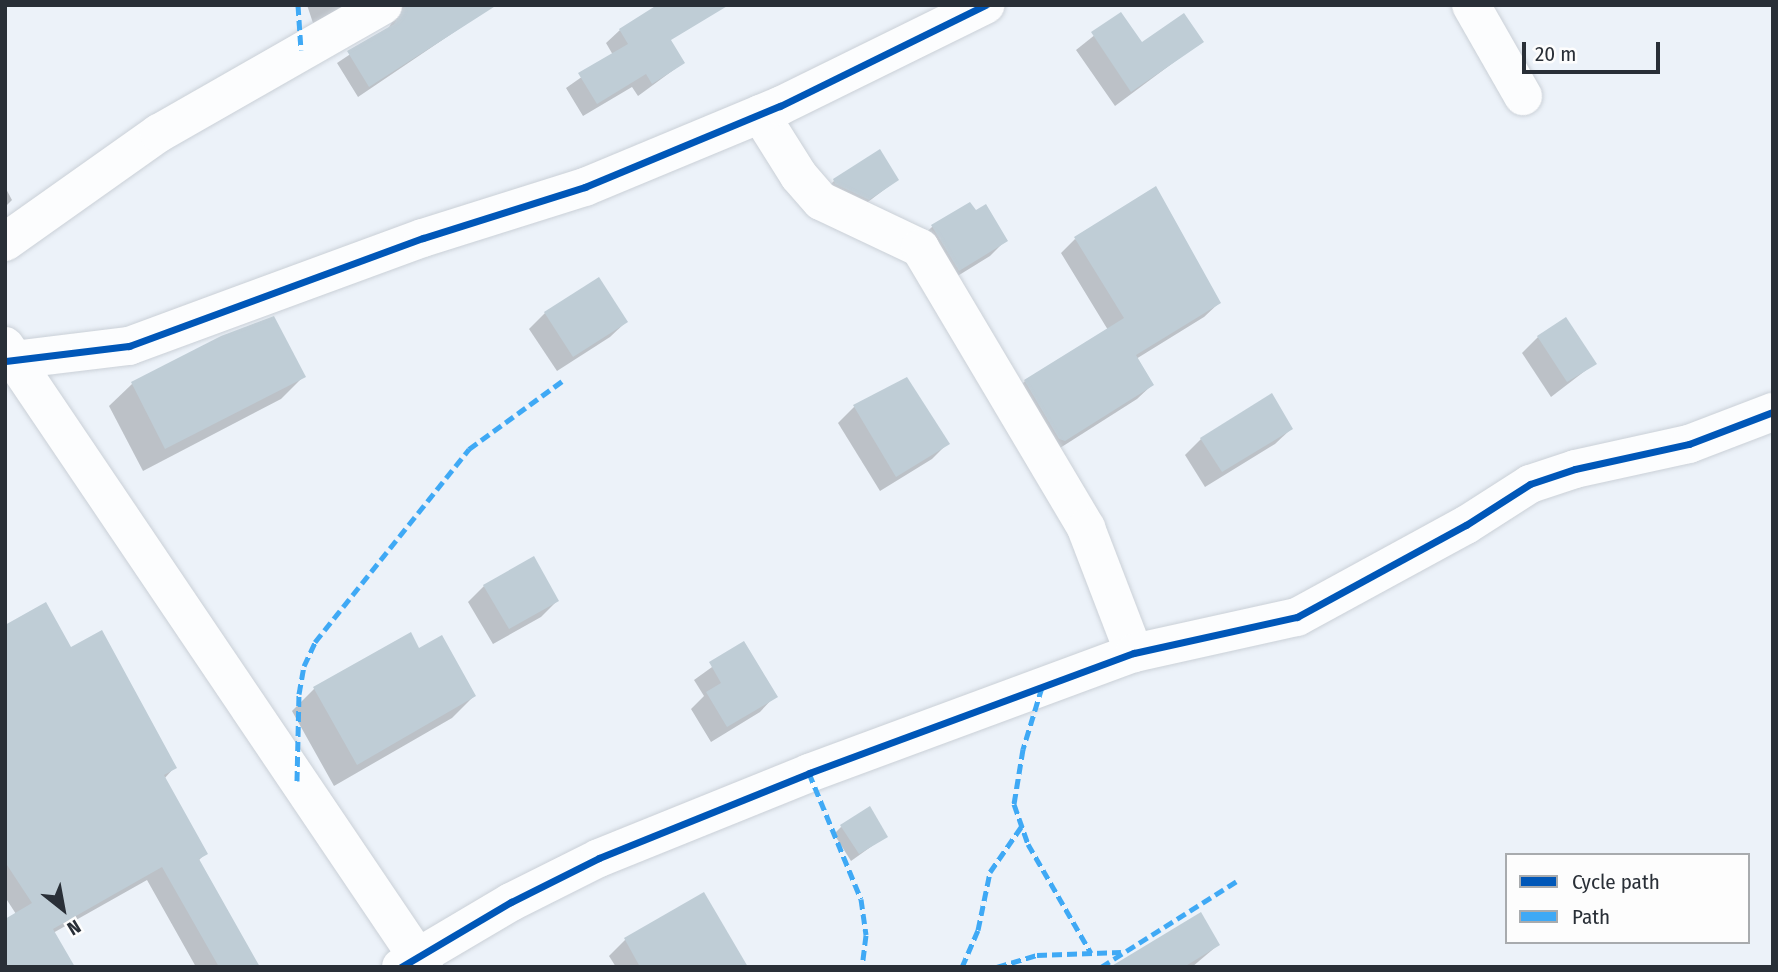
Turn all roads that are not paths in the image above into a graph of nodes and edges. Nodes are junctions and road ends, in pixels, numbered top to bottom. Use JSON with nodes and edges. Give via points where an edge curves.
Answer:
{"nodes":[{"id":1,"x":383,"y":5,"type":"edge"},
{"id":2,"x":985,"y":5,"type":"edge"},
{"id":3,"x":1471,"y":5,"type":"edge"},
{"id":4,"x":1523,"y":96,"type":"dead end"},
{"id":5,"x":760,"y":114,"type":"junction"},
{"id":6,"x":5,"y":242,"type":"edge"},
{"id":7,"x":8,"y":355,"type":"edge"},
{"id":8,"x":1773,"y":412,"type":"edge"},
{"id":9,"x":1134,"y":653,"type":"junction"},
{"id":10,"x":415,"y":964,"type":"edge"}],
"edges":[{"from":1,"to":6,"type":"street","via":[[159,133]]},
{"from":2,"to":5,"type":"street"},
{"from":3,"to":4,"type":"street"},
{"from":5,"to":7,"type":"street","via":[[585,187],[423,238],[129,346]]},
{"from":5,"to":9,"type":"street","via":[[799,176],[821,201],[920,248],[1086,527]]},
{"from":7,"to":10,"type":"street"},
{"from":8,"to":9,"type":"street","via":[[1689,444],[1575,469],[1530,484],[1297,617]]},
{"from":9,"to":10,"type":"street","via":[[809,773],[599,858],[510,902]]}]}
